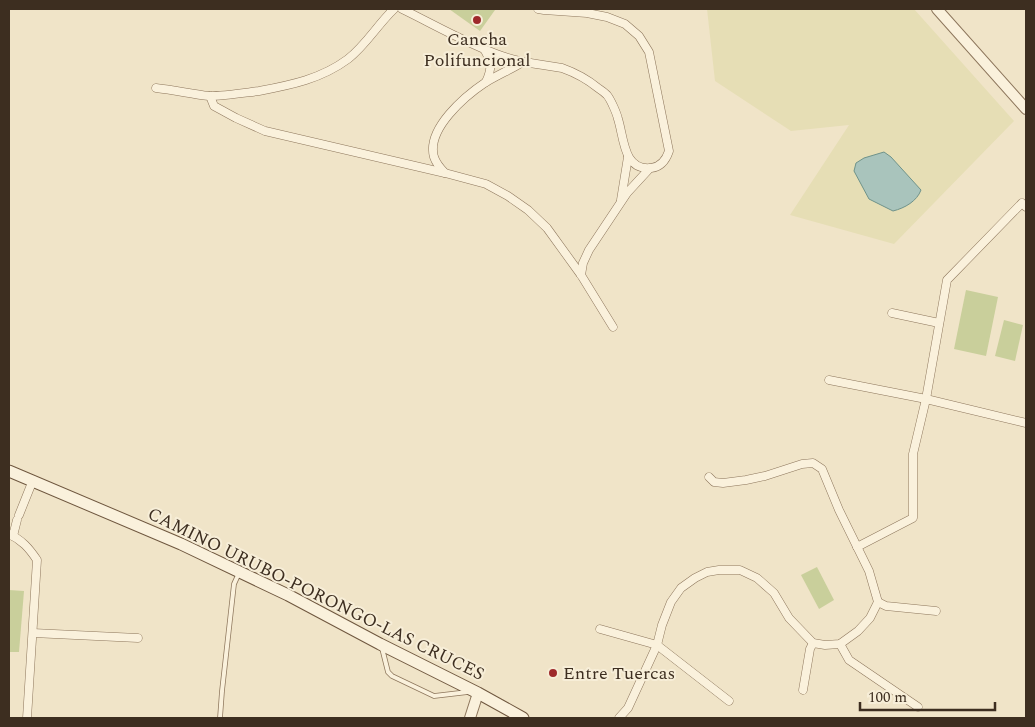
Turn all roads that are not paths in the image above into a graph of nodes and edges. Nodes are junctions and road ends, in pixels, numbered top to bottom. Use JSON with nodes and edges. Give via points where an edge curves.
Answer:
{"nodes":[{"id":1,"x":394,"y":9,"type":"edge"},
{"id":2,"x":402,"y":9,"type":"edge"},
{"id":3,"x":538,"y":9,"type":"edge"},
{"id":4,"x":937,"y":9,"type":"edge"},
{"id":5,"x":484,"y":49,"type":"junction"},
{"id":6,"x":524,"y":62,"type":"junction"},
{"id":7,"x":486,"y":82,"type":"junction"},
{"id":8,"x":156,"y":88,"type":"dead end"},
{"id":9,"x":210,"y":96,"type":"junction"},
{"id":10,"x":1026,"y":109,"type":"edge"},
{"id":11,"x":628,"y":157,"type":"junction"},
{"id":12,"x":650,"y":168,"type":"junction"},
{"id":13,"x":445,"y":173,"type":"junction"},
{"id":14,"x":621,"y":202,"type":"junction"},
{"id":15,"x":1026,"y":207,"type":"edge"},
{"id":16,"x":581,"y":275,"type":"junction"},
{"id":17,"x":892,"y":313,"type":"dead end"},
{"id":18,"x":939,"y":323,"type":"junction"},
{"id":19,"x":613,"y":327,"type":"dead end"},
{"id":20,"x":828,"y":380,"type":"dead end"},
{"id":21,"x":926,"y":399,"type":"junction"},
{"id":22,"x":1026,"y":423,"type":"edge"},
{"id":23,"x":9,"y":470,"type":"edge"},
{"id":24,"x":709,"y":477,"type":"dead end"},
{"id":25,"x":33,"y":480,"type":"junction"},
{"id":26,"x":11,"y":535,"type":"edge"},
{"id":27,"x":857,"y":547,"type":"junction"},
{"id":28,"x":239,"y":573,"type":"junction"},
{"id":29,"x":878,"y":602,"type":"junction"},
{"id":30,"x":936,"y":611,"type":"dead end"},
{"id":31,"x":600,"y":629,"type":"dead end"},
{"id":32,"x":33,"y":633,"type":"junction"},
{"id":33,"x":138,"y":638,"type":"dead end"},
{"id":34,"x":813,"y":643,"type":"junction"},
{"id":35,"x":380,"y":644,"type":"junction"},
{"id":36,"x":840,"y":644,"type":"junction"},
{"id":37,"x":656,"y":645,"type":"junction"},
{"id":38,"x":803,"y":690,"type":"dead end"},
{"id":39,"x":476,"y":692,"type":"junction"},
{"id":40,"x":729,"y":701,"type":"dead end"},
{"id":41,"x":918,"y":707,"type":"dead end"},
{"id":42,"x":27,"y":718,"type":"edge"},
{"id":43,"x":220,"y":718,"type":"edge"},
{"id":44,"x":470,"y":718,"type":"edge"},
{"id":45,"x":523,"y":718,"type":"edge"},
{"id":46,"x":619,"y":718,"type":"edge"}],
"edges":[{"from":1,"to":9,"type":"street","via":[[348,58],[323,74],[292,85]]},
{"from":2,"to":5,"type":"street"},
{"from":3,"to":12,"type":"street","via":[[607,17],[624,24],[639,36],[649,52],[669,151],[662,163]]},
{"from":4,"to":10,"type":"street"},
{"from":5,"to":6,"type":"street"},
{"from":5,"to":7,"type":"street","via":[[491,65]]},
{"from":6,"to":7,"type":"street"},
{"from":6,"to":11,"type":"street","via":[[561,68],[586,78],[607,96],[618,118]]},
{"from":7,"to":13,"type":"street","via":[[446,117],[434,138],[434,157]]},
{"from":8,"to":9,"type":"street"},
{"from":9,"to":13,"type":"street","via":[[214,106],[265,131]]},
{"from":11,"to":12,"type":"street","via":[[642,167]]},
{"from":11,"to":14,"type":"street"},
{"from":12,"to":14,"type":"street"},
{"from":13,"to":16,"type":"street","via":[[486,184],[528,210],[547,228]]},
{"from":14,"to":16,"type":"street","via":[[589,250]]},
{"from":15,"to":18,"type":"street","via":[[1022,202],[947,280]]},
{"from":16,"to":19,"type":"street"},
{"from":17,"to":18,"type":"street"},
{"from":18,"to":21,"type":"street"},
{"from":20,"to":21,"type":"street"},
{"from":21,"to":22,"type":"street"},
{"from":21,"to":27,"type":"street","via":[[913,454],[913,518]]},
{"from":23,"to":25,"type":"main road","name":"CAMINO URUBO-PORONGO-LAS CRUCES"},
{"from":24,"to":27,"type":"street","via":[[722,483],[746,480],[813,463],[822,468]]},
{"from":25,"to":26,"type":"street"},
{"from":25,"to":28,"type":"main road","name":"CAMINO URUBO-PORONGO-LAS CRUCES","via":[[181,544]]},
{"from":26,"to":32,"type":"street","via":[[30,548],[37,560]]},
{"from":27,"to":29,"type":"street"},
{"from":28,"to":35,"type":"main road","name":"CAMINO URUBO-PORONGO-LAS CRUCES"},
{"from":28,"to":43,"type":"lane","via":[[234,584]]},
{"from":29,"to":30,"type":"street","via":[[886,606]]},
{"from":29,"to":36,"type":"street","via":[[870,618]]},
{"from":31,"to":37,"type":"street"},
{"from":32,"to":33,"type":"street"},
{"from":32,"to":42,"type":"street"},
{"from":34,"to":36,"type":"street"},
{"from":34,"to":37,"type":"street","via":[[789,618],[774,593],[757,578],[740,570],[719,570],[694,578],[681,588],[671,602]]},
{"from":34,"to":38,"type":"street"},
{"from":35,"to":39,"type":"main road","name":"CAMINO URUBO-PORONGO-LAS CRUCES"},
{"from":35,"to":39,"type":"lane","via":[[392,676],[434,696]]},
{"from":36,"to":41,"type":"street","via":[[849,660]]},
{"from":37,"to":40,"type":"street"},
{"from":37,"to":46,"type":"street","via":[[628,708]]},
{"from":39,"to":44,"type":"street"},
{"from":39,"to":45,"type":"main road","name":"CAMINO URUBO-PORONGO-LAS CRUCES"}]}
